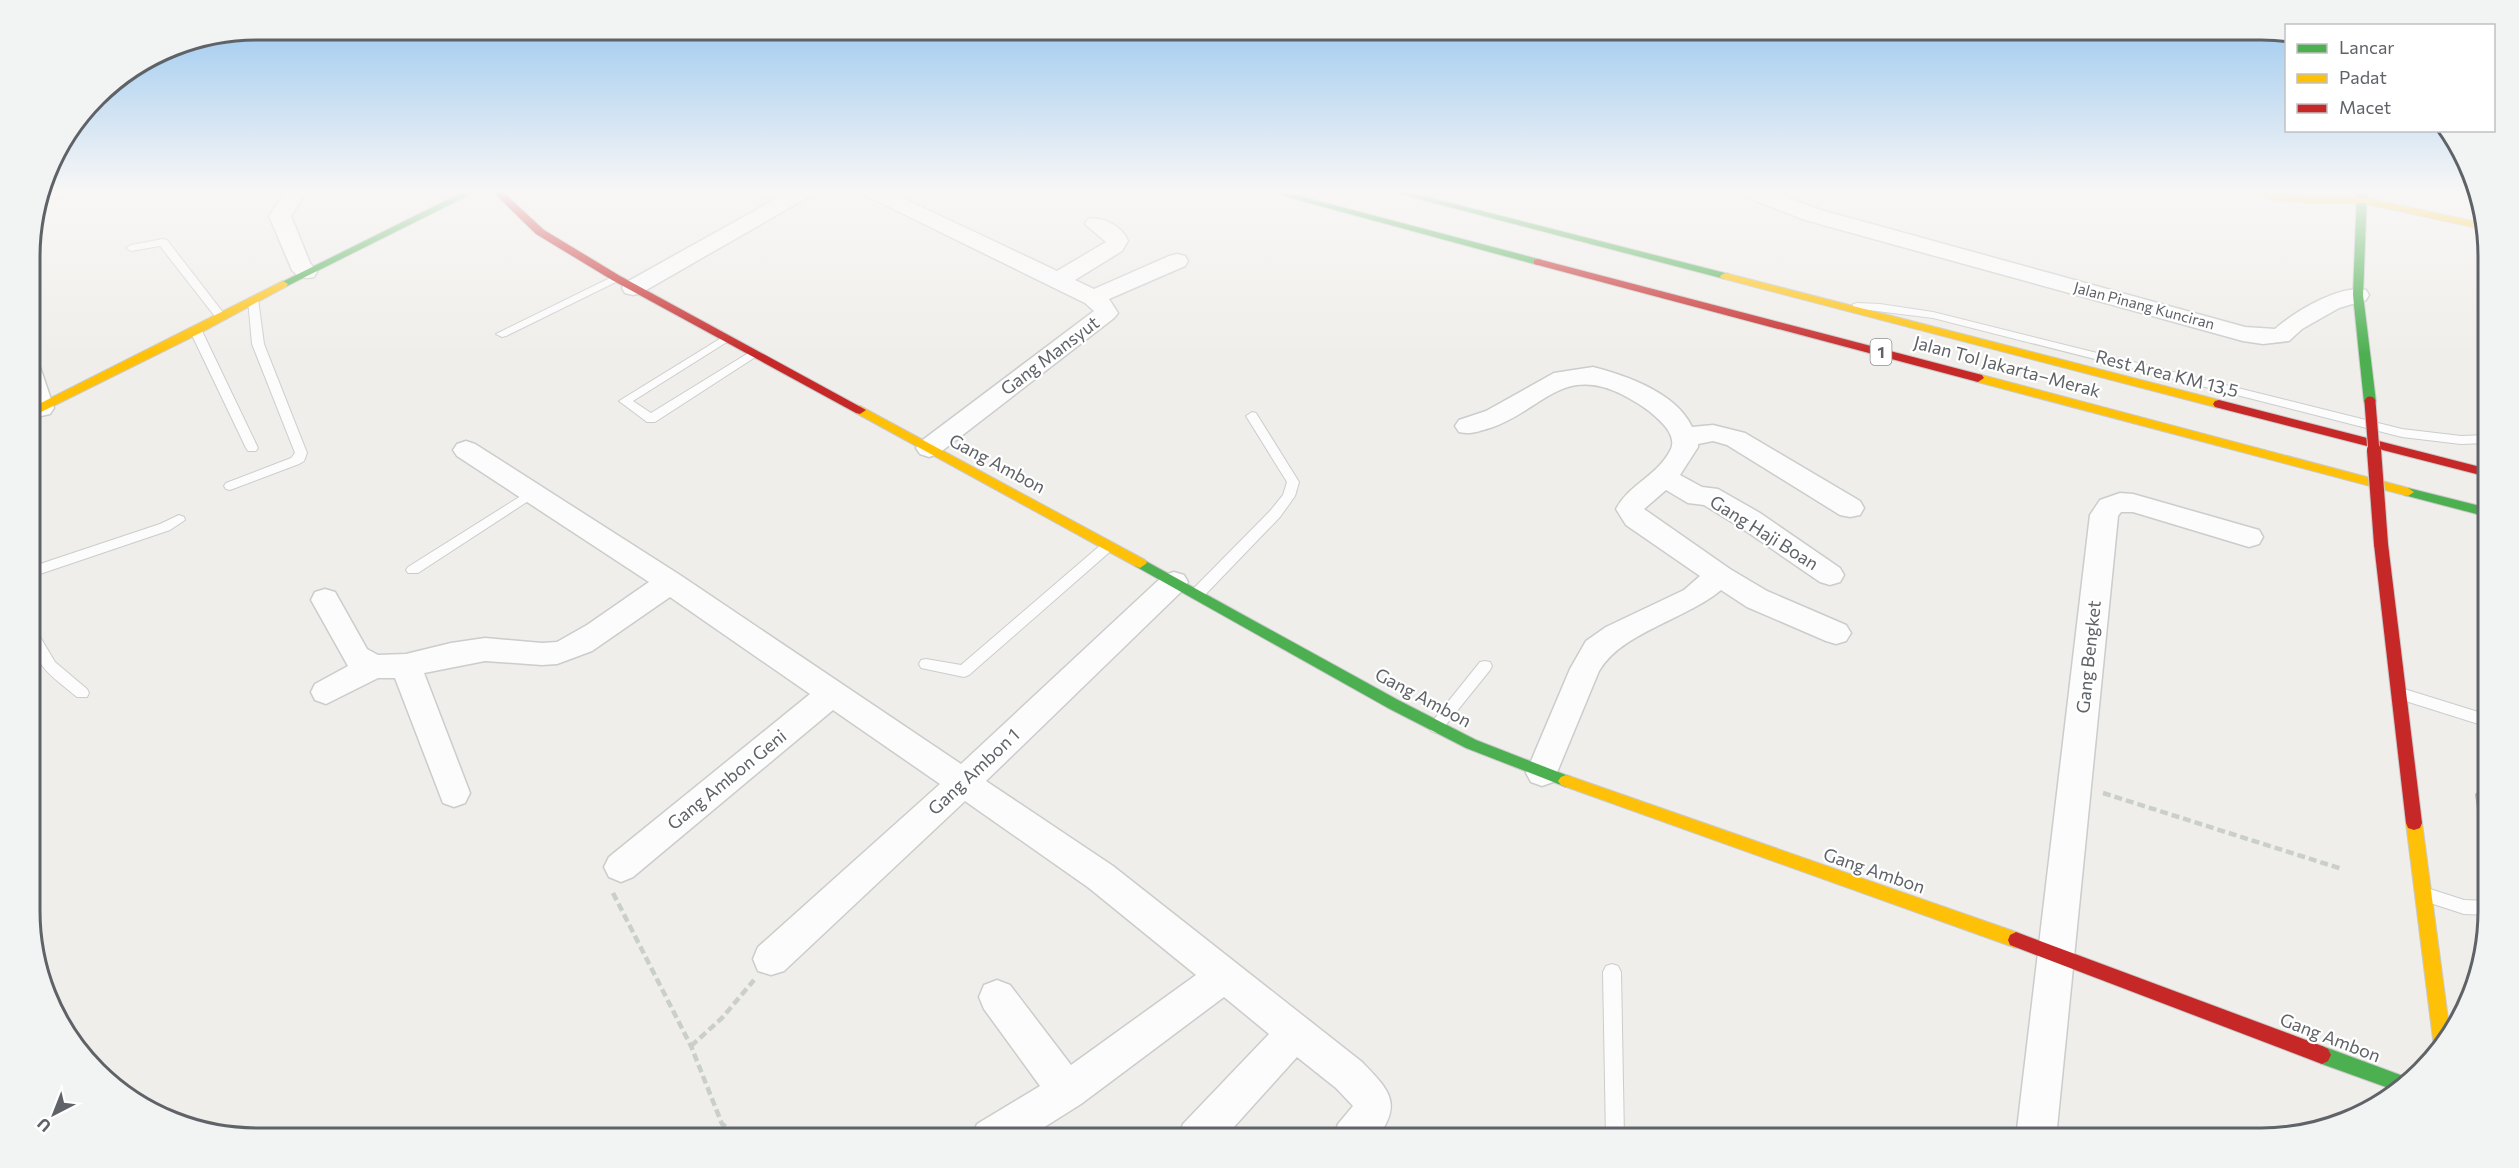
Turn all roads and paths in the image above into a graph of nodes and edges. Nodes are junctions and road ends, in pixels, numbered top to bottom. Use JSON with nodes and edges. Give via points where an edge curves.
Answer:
{"nodes":[{"id":1,"x":139,"y":247,"type":"edge"},
{"id":2,"x":166,"y":247,"type":"edge"},
{"id":3,"x":292,"y":247,"type":"edge"},
{"id":4,"x":358,"y":247,"type":"edge"},
{"id":5,"x":564,"y":247,"type":"edge"},
{"id":6,"x":696,"y":247,"type":"edge"},
{"id":7,"x":989,"y":247,"type":"edge"},
{"id":8,"x":1113,"y":247,"type":"edge"},
{"id":9,"x":1480,"y":247,"type":"edge"},
{"id":10,"x":1612,"y":247,"type":"edge"},
{"id":11,"x":1927,"y":247,"type":"edge"},
{"id":12,"x":2360,"y":247,"type":"edge"},
{"id":13,"x":131,"y":248,"type":"dead end"},
{"id":14,"x":1177,"y":261,"type":"dead end"},
{"id":15,"x":306,"y":272,"type":"junction"},
{"id":16,"x":1058,"y":280,"type":"junction"},
{"id":17,"x":625,"y":283,"type":"junction"},
{"id":18,"x":2358,"y":295,"type":"junction"},
{"id":19,"x":1093,"y":298,"type":"junction"},
{"id":20,"x":253,"y":299,"type":"junction"},
{"id":21,"x":1846,"y":306,"type":"junction"},
{"id":22,"x":221,"y":317,"type":"junction"},
{"id":23,"x":196,"y":332,"type":"junction"},
{"id":24,"x":502,"y":334,"type":"dead end"},
{"id":25,"x":726,"y":338,"type":"junction"},
{"id":26,"x":754,"y":354,"type":"junction"},
{"id":27,"x":40,"y":409,"type":"edge"},
{"id":28,"x":1252,"y":416,"type":"dead end"},
{"id":29,"x":1468,"y":426,"type":"dead end"},
{"id":30,"x":1684,"y":437,"type":"junction"},
{"id":31,"x":2478,"y":439,"type":"edge"},
{"id":32,"x":252,"y":448,"type":"dead end"},
{"id":33,"x":929,"y":448,"type":"junction"},
{"id":34,"x":466,"y":450,"type":"dead end"},
{"id":35,"x":2478,"y":470,"type":"edge"},
{"id":36,"x":1665,"y":478,"type":"junction"},
{"id":37,"x":230,"y":486,"type":"dead end"},
{"id":38,"x":532,"y":493,"type":"junction"},
{"id":39,"x":1850,"y":508,"type":"dead end"},
{"id":40,"x":2478,"y":510,"type":"edge"},
{"id":41,"x":179,"y":520,"type":"dead end"},
{"id":42,"x":2249,"y":537,"type":"dead end"},
{"id":43,"x":1108,"y":546,"type":"junction"},
{"id":44,"x":40,"y":569,"type":"edge"},
{"id":45,"x":413,"y":570,"type":"dead end"},
{"id":46,"x":1830,"y":575,"type":"dead end"},
{"id":47,"x":1720,"y":576,"type":"junction"},
{"id":48,"x":670,"y":582,"type":"junction"},
{"id":49,"x":1186,"y":588,"type":"junction"},
{"id":50,"x":325,"y":600,"type":"dead end"},
{"id":51,"x":1836,"y":633,"type":"dead end"},
{"id":52,"x":40,"y":649,"type":"edge"},
{"id":53,"x":926,"y":664,"type":"dead end"},
{"id":54,"x":406,"y":666,"type":"junction"},
{"id":55,"x":1485,"y":666,"type":"dead end"},
{"id":56,"x":373,"y":667,"type":"junction"},
{"id":57,"x":326,"y":692,"type":"dead end"},
{"id":58,"x":82,"y":693,"type":"dead end"},
{"id":59,"x":832,"y":693,"type":"junction"},
{"id":60,"x":2398,"y":693,"type":"junction"},
{"id":61,"x":2478,"y":718,"type":"edge"},
{"id":62,"x":1436,"y":727,"type":"junction"},
{"id":63,"x":1542,"y":773,"type":"junction"},
{"id":64,"x":963,"y":783,"type":"junction"},
{"id":65,"x":2077,"y":785,"type":"junction"},
{"id":66,"x":454,"y":793,"type":"dead end"},
{"id":67,"x":621,"y":867,"type":"joint"},
{"id":68,"x":2342,"y":869,"type":"dead end"},
{"id":69,"x":2422,"y":894,"type":"junction"},
{"id":70,"x":2478,"y":908,"type":"edge"},
{"id":71,"x":2055,"y":954,"type":"junction"},
{"id":72,"x":771,"y":959,"type":"joint"},
{"id":73,"x":1612,"y":972,"type":"dead end"},
{"id":74,"x":1225,"y":975,"type":"junction"},
{"id":75,"x":997,"y":997,"type":"dead end"},
{"id":76,"x":1295,"y":1032,"type":"junction"},
{"id":77,"x":2441,"y":1032,"type":"edge"},
{"id":78,"x":691,"y":1046,"type":"junction"},
{"id":79,"x":2394,"y":1082,"type":"edge"},
{"id":80,"x":1067,"y":1091,"type":"junction"},
{"id":81,"x":729,"y":1128,"type":"edge"},
{"id":82,"x":1007,"y":1128,"type":"edge"},
{"id":83,"x":1206,"y":1128,"type":"edge"},
{"id":84,"x":1360,"y":1128,"type":"edge"},
{"id":85,"x":1615,"y":1128,"type":"edge"},
{"id":86,"x":2037,"y":1128,"type":"edge"}],
"edges":[{"from":1,"to":13,"type":"lane"},
{"from":2,"to":22,"type":"lane"},
{"from":3,"to":15,"type":"street"},
{"from":4,"to":15,"type":"main road"},
{"from":5,"to":17,"type":"main road","name":"Gang Ambon"},
{"from":6,"to":17,"type":"street"},
{"from":7,"to":16,"type":"street","name":"Gang Mansyut"},
{"from":8,"to":16,"type":"street"},
{"from":9,"to":40,"type":"main road","name":"Jalan Tol Jakarta–Merak","number":"1"},
{"from":10,"to":21,"type":"main road","name":"Jalan Tol Jakarta–Merak","number":"1"},
{"from":11,"to":18,"type":"street","name":"Jalan Pinang Kunciran","via":[[2263,337],[2281,336],[2331,303]]},
{"from":12,"to":18,"type":"main road"},
{"from":14,"to":19,"type":"street"},
{"from":15,"to":20,"type":"main road"},
{"from":16,"to":19,"type":"street","name":"Gang Mansyut"},
{"from":17,"to":24,"type":"lane"},
{"from":17,"to":25,"type":"main road","name":"Gang Ambon"},
{"from":18,"to":60,"type":"main road","bridge":true},
{"from":19,"to":33,"type":"street","name":"Gang Mansyut","via":[[1106,313],[1099,320]]},
{"from":20,"to":22,"type":"main road"},
{"from":20,"to":37,"type":"lane","via":[[258,344],[301,453],[295,461]]},
{"from":21,"to":31,"type":"lane","name":"Rest Area KM 13,5","via":[[1933,315],[2402,433]]},
{"from":21,"to":35,"type":"main road","name":"Jalan Tol Jakarta–Merak","number":"1"},
{"from":22,"to":23,"type":"main road"},
{"from":23,"to":27,"type":"main road"},
{"from":23,"to":32,"type":"lane"},
{"from":25,"to":26,"type":"main road","name":"Gang Ambon"},
{"from":25,"to":26,"type":"lane","via":[[625,401],[651,418]]},
{"from":26,"to":33,"type":"main road","name":"Gang Ambon"},
{"from":28,"to":49,"type":"lane","via":[[1293,482],[1289,496],[1275,514]]},
{"from":29,"to":30,"type":"street","via":[[1495,417],[1563,378],[1593,375],[1655,402],[1677,422]]},
{"from":30,"to":36,"type":"street","via":[[1685,447]]},
{"from":30,"to":39,"type":"street","via":[[1713,433],[1736,439]]},
{"from":33,"to":43,"type":"main road","name":"Gang Ambon"},
{"from":34,"to":38,"type":"street"},
{"from":36,"to":46,"type":"street","name":"Gang Haji Boan","via":[[1697,496],[1709,496]]},
{"from":36,"to":47,"type":"street","via":[[1634,501],[1630,509],[1635,518]]},
{"from":38,"to":45,"type":"lane"},
{"from":38,"to":48,"type":"street"},
{"from":41,"to":44,"type":"lane"},
{"from":42,"to":65,"type":"street","name":"Gang Bengket","via":[[2133,503],[2116,502],[2108,506]]},
{"from":43,"to":49,"type":"main road","name":"Gang Ambon"},
{"from":43,"to":53,"type":"lane","via":[[964,671]]},
{"from":47,"to":51,"type":"street","via":[[1757,599]]},
{"from":47,"to":63,"type":"street","via":[[1694,597],[1616,635],[1597,649]]},
{"from":48,"to":54,"type":"street","via":[[577,645],[558,653],[468,651]]},
{"from":48,"to":59,"type":"street"},
{"from":49,"to":62,"type":"main road","name":"Gang Ambon"},
{"from":49,"to":64,"type":"street","name":"Gang Ambon 1"},
{"from":50,"to":56,"type":"street","via":[[356,657]]},
{"from":52,"to":58,"type":"lane","via":[[50,666]]},
{"from":54,"to":56,"type":"street"},
{"from":54,"to":66,"type":"street"},
{"from":55,"to":62,"type":"lane"},
{"from":56,"to":57,"type":"street"},
{"from":59,"to":64,"type":"street"},
{"from":59,"to":67,"type":"street","name":"Gang Ambon Geni"},
{"from":60,"to":61,"type":"lane"},
{"from":60,"to":69,"type":"main road"},
{"from":62,"to":63,"type":"main road","name":"Gang Ambon"},
{"from":63,"to":71,"type":"main road","name":"Gang Ambon"},
{"from":64,"to":72,"type":"street","name":"Gang Ambon 1"},
{"from":64,"to":74,"type":"street","via":[[1122,893]]},
{"from":65,"to":68,"type":"path"},
{"from":65,"to":71,"type":"street","name":"Gang Bengket"},
{"from":67,"to":78,"type":"path","via":[[613,896]]},
{"from":69,"to":70,"type":"lane"},
{"from":69,"to":77,"type":"main road"},
{"from":71,"to":79,"type":"main road","name":"Gang Ambon"},
{"from":71,"to":86,"type":"street","name":"Gang Bengket"},
{"from":72,"to":78,"type":"path","via":[[723,1018]]},
{"from":73,"to":85,"type":"lane"},
{"from":74,"to":76,"type":"street"},
{"from":74,"to":80,"type":"street"},
{"from":75,"to":80,"type":"street"},
{"from":76,"to":83,"type":"street"},
{"from":76,"to":84,"type":"street","via":[[1370,1097],[1373,1111]]},
{"from":78,"to":81,"type":"path","via":[[722,1124]]},
{"from":80,"to":82,"type":"street"}]}
